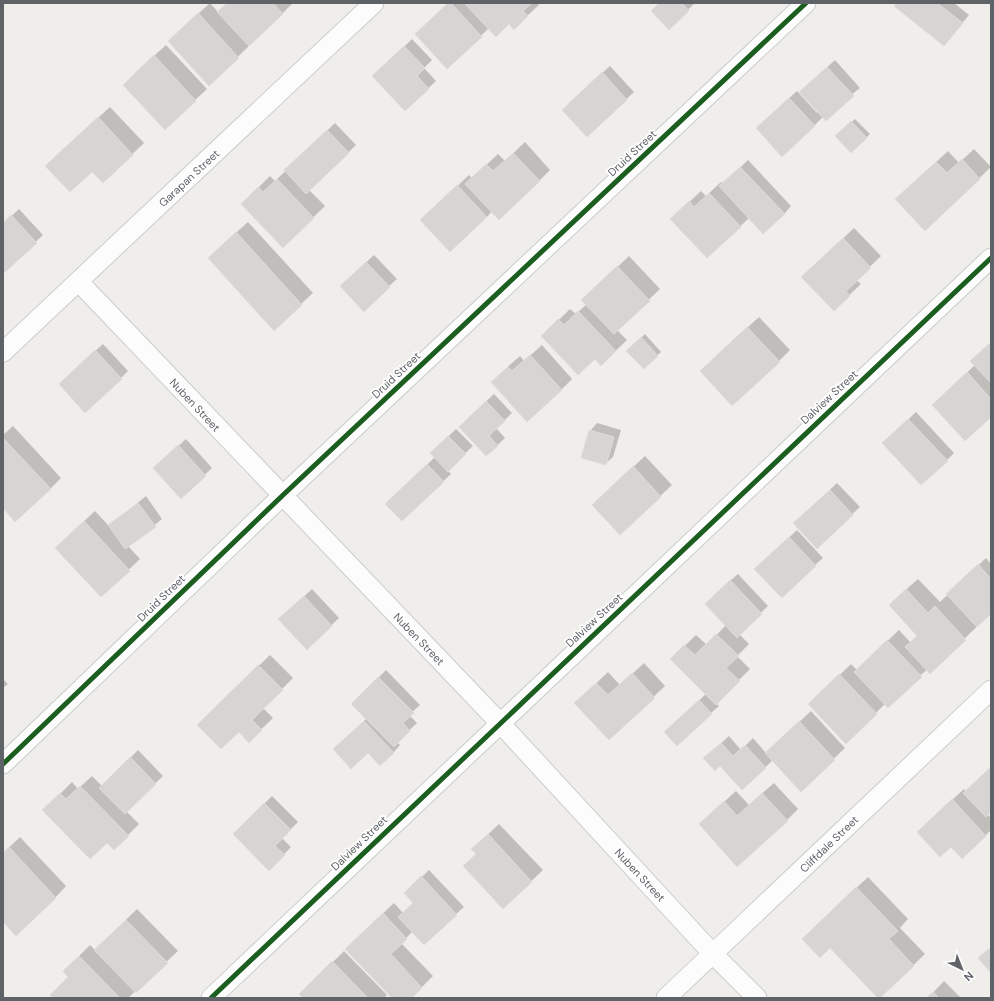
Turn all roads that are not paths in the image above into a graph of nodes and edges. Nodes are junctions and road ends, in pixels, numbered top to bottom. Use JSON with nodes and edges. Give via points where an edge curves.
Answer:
{"nodes":[{"id":1,"x":374,"y":3,"type":"edge"},
{"id":2,"x":806,"y":3,"type":"edge"},
{"id":3,"x":991,"y":258,"type":"edge"},
{"id":4,"x":79,"y":282,"type":"junction"},
{"id":5,"x":3,"y":352,"type":"edge"},
{"id":6,"x":282,"y":496,"type":"junction"},
{"id":7,"x":991,"y":690,"type":"edge"},
{"id":8,"x":500,"y":722,"type":"junction"},
{"id":9,"x":3,"y":764,"type":"edge"},
{"id":10,"x":713,"y":954,"type":"junction"},
{"id":11,"x":211,"y":998,"type":"edge"},
{"id":12,"x":666,"y":998,"type":"edge"},
{"id":13,"x":757,"y":998,"type":"edge"}],
"edges":[{"from":1,"to":4,"type":"street","name":"Garapan Street"},
{"from":2,"to":6,"type":"street","name":"Druid Street"},
{"from":3,"to":8,"type":"street","name":"Dalview Street"},
{"from":4,"to":5,"type":"street","name":"Garapan Street"},
{"from":4,"to":6,"type":"street","name":"Nuben Street"},
{"from":6,"to":8,"type":"street","name":"Nuben Street"},
{"from":6,"to":9,"type":"street","name":"Druid Street"},
{"from":7,"to":10,"type":"street","name":"Cliffdale Street"},
{"from":8,"to":10,"type":"street","name":"Nuben Street"},
{"from":8,"to":11,"type":"street","name":"Dalview Street"},
{"from":10,"to":12,"type":"street","name":"Cliffdale Street"},
{"from":10,"to":13,"type":"street","name":"Nuben Street"}]}
